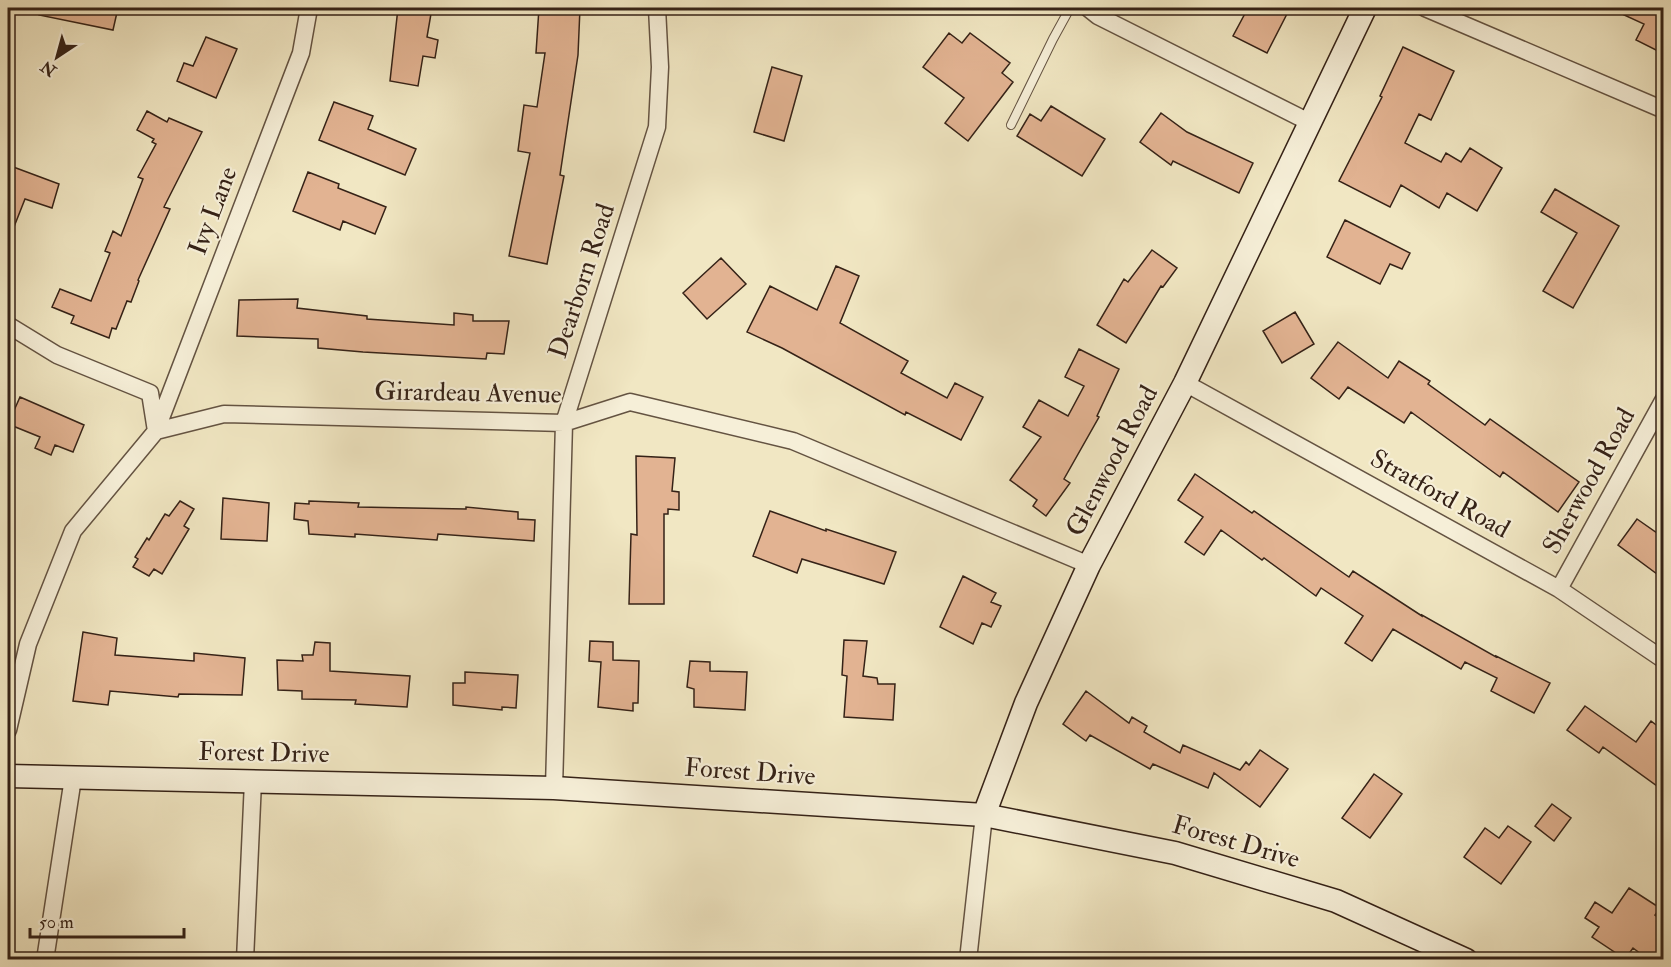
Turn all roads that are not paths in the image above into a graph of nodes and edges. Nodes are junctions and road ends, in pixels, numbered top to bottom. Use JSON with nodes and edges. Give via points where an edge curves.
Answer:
{"nodes":[{"id":1,"x":309,"y":8,"type":"edge"},
{"id":2,"x":657,"y":8,"type":"edge"},
{"id":3,"x":1070,"y":8,"type":"edge"},
{"id":4,"x":1088,"y":8,"type":"edge"},
{"id":5,"x":1365,"y":8,"type":"edge"},
{"id":6,"x":1425,"y":8,"type":"edge"},
{"id":7,"x":1664,"y":110,"type":"edge"},
{"id":8,"x":1309,"y":122,"type":"junction"},
{"id":9,"x":1011,"y":125,"type":"dead end"},
{"id":10,"x":8,"y":325,"type":"edge"},
{"id":11,"x":1185,"y":383,"type":"junction"},
{"id":12,"x":1664,"y":399,"type":"edge"},
{"id":13,"x":564,"y":423,"type":"junction"},
{"id":14,"x":156,"y":431,"type":"junction"},
{"id":15,"x":1089,"y":565,"type":"junction"},
{"id":16,"x":1559,"y":588,"type":"junction"},
{"id":17,"x":1664,"y":660,"type":"edge"},
{"id":18,"x":8,"y":730,"type":"edge"},
{"id":19,"x":8,"y":776,"type":"edge"},
{"id":20,"x":73,"y":778,"type":"junction"},
{"id":21,"x":253,"y":781,"type":"junction"},
{"id":22,"x":554,"y":788,"type":"junction"},
{"id":23,"x":984,"y":815,"type":"junction"},
{"id":24,"x":45,"y":960,"type":"edge"},
{"id":25,"x":245,"y":960,"type":"edge"},
{"id":26,"x":968,"y":960,"type":"edge"},
{"id":27,"x":1466,"y":960,"type":"edge"}],
"edges":[{"from":1,"to":14,"type":"street","name":"Ivy Lane","via":[[301,53]]},
{"from":2,"to":13,"type":"street","name":"Dearborn Road","via":[[657,128]]},
{"from":3,"to":9,"type":"lane"},
{"from":4,"to":8,"type":"street"},
{"from":5,"to":8,"type":"main road","name":"Glenwood Road"},
{"from":6,"to":7,"type":"street"},
{"from":8,"to":11,"type":"main road","name":"Glenwood Road"},
{"from":10,"to":14,"type":"street","via":[[57,355],[150,393]]},
{"from":11,"to":15,"type":"main road","name":"Glenwood Road"},
{"from":11,"to":16,"type":"street","name":"Stratford Road"},
{"from":12,"to":16,"type":"street","name":"Sherwood Road"},
{"from":13,"to":14,"type":"street","name":"Girardeau Avenue","via":[[224,414]]},
{"from":13,"to":15,"type":"street","name":"Girardeau Avenue","via":[[630,402],[793,441]]},
{"from":13,"to":22,"type":"street","name":"Dearborn Road"},
{"from":14,"to":18,"type":"street","name":"Ivy Lane","via":[[73,531],[28,644]]},
{"from":15,"to":23,"type":"main road","name":"Glenwood Road","via":[[1026,703]]},
{"from":16,"to":17,"type":"street","name":"Stratford Road"},
{"from":19,"to":20,"type":"main road","name":"Forest Drive"},
{"from":20,"to":21,"type":"main road","name":"Forest Drive"},
{"from":20,"to":24,"type":"street"},
{"from":21,"to":22,"type":"main road","name":"Forest Drive"},
{"from":21,"to":25,"type":"street"},
{"from":22,"to":23,"type":"main road","name":"Forest Drive"},
{"from":23,"to":26,"type":"street","name":"Glenwood Road"},
{"from":23,"to":27,"type":"main road","name":"Forest Drive","via":[[1175,853],[1325,898]]}]}
